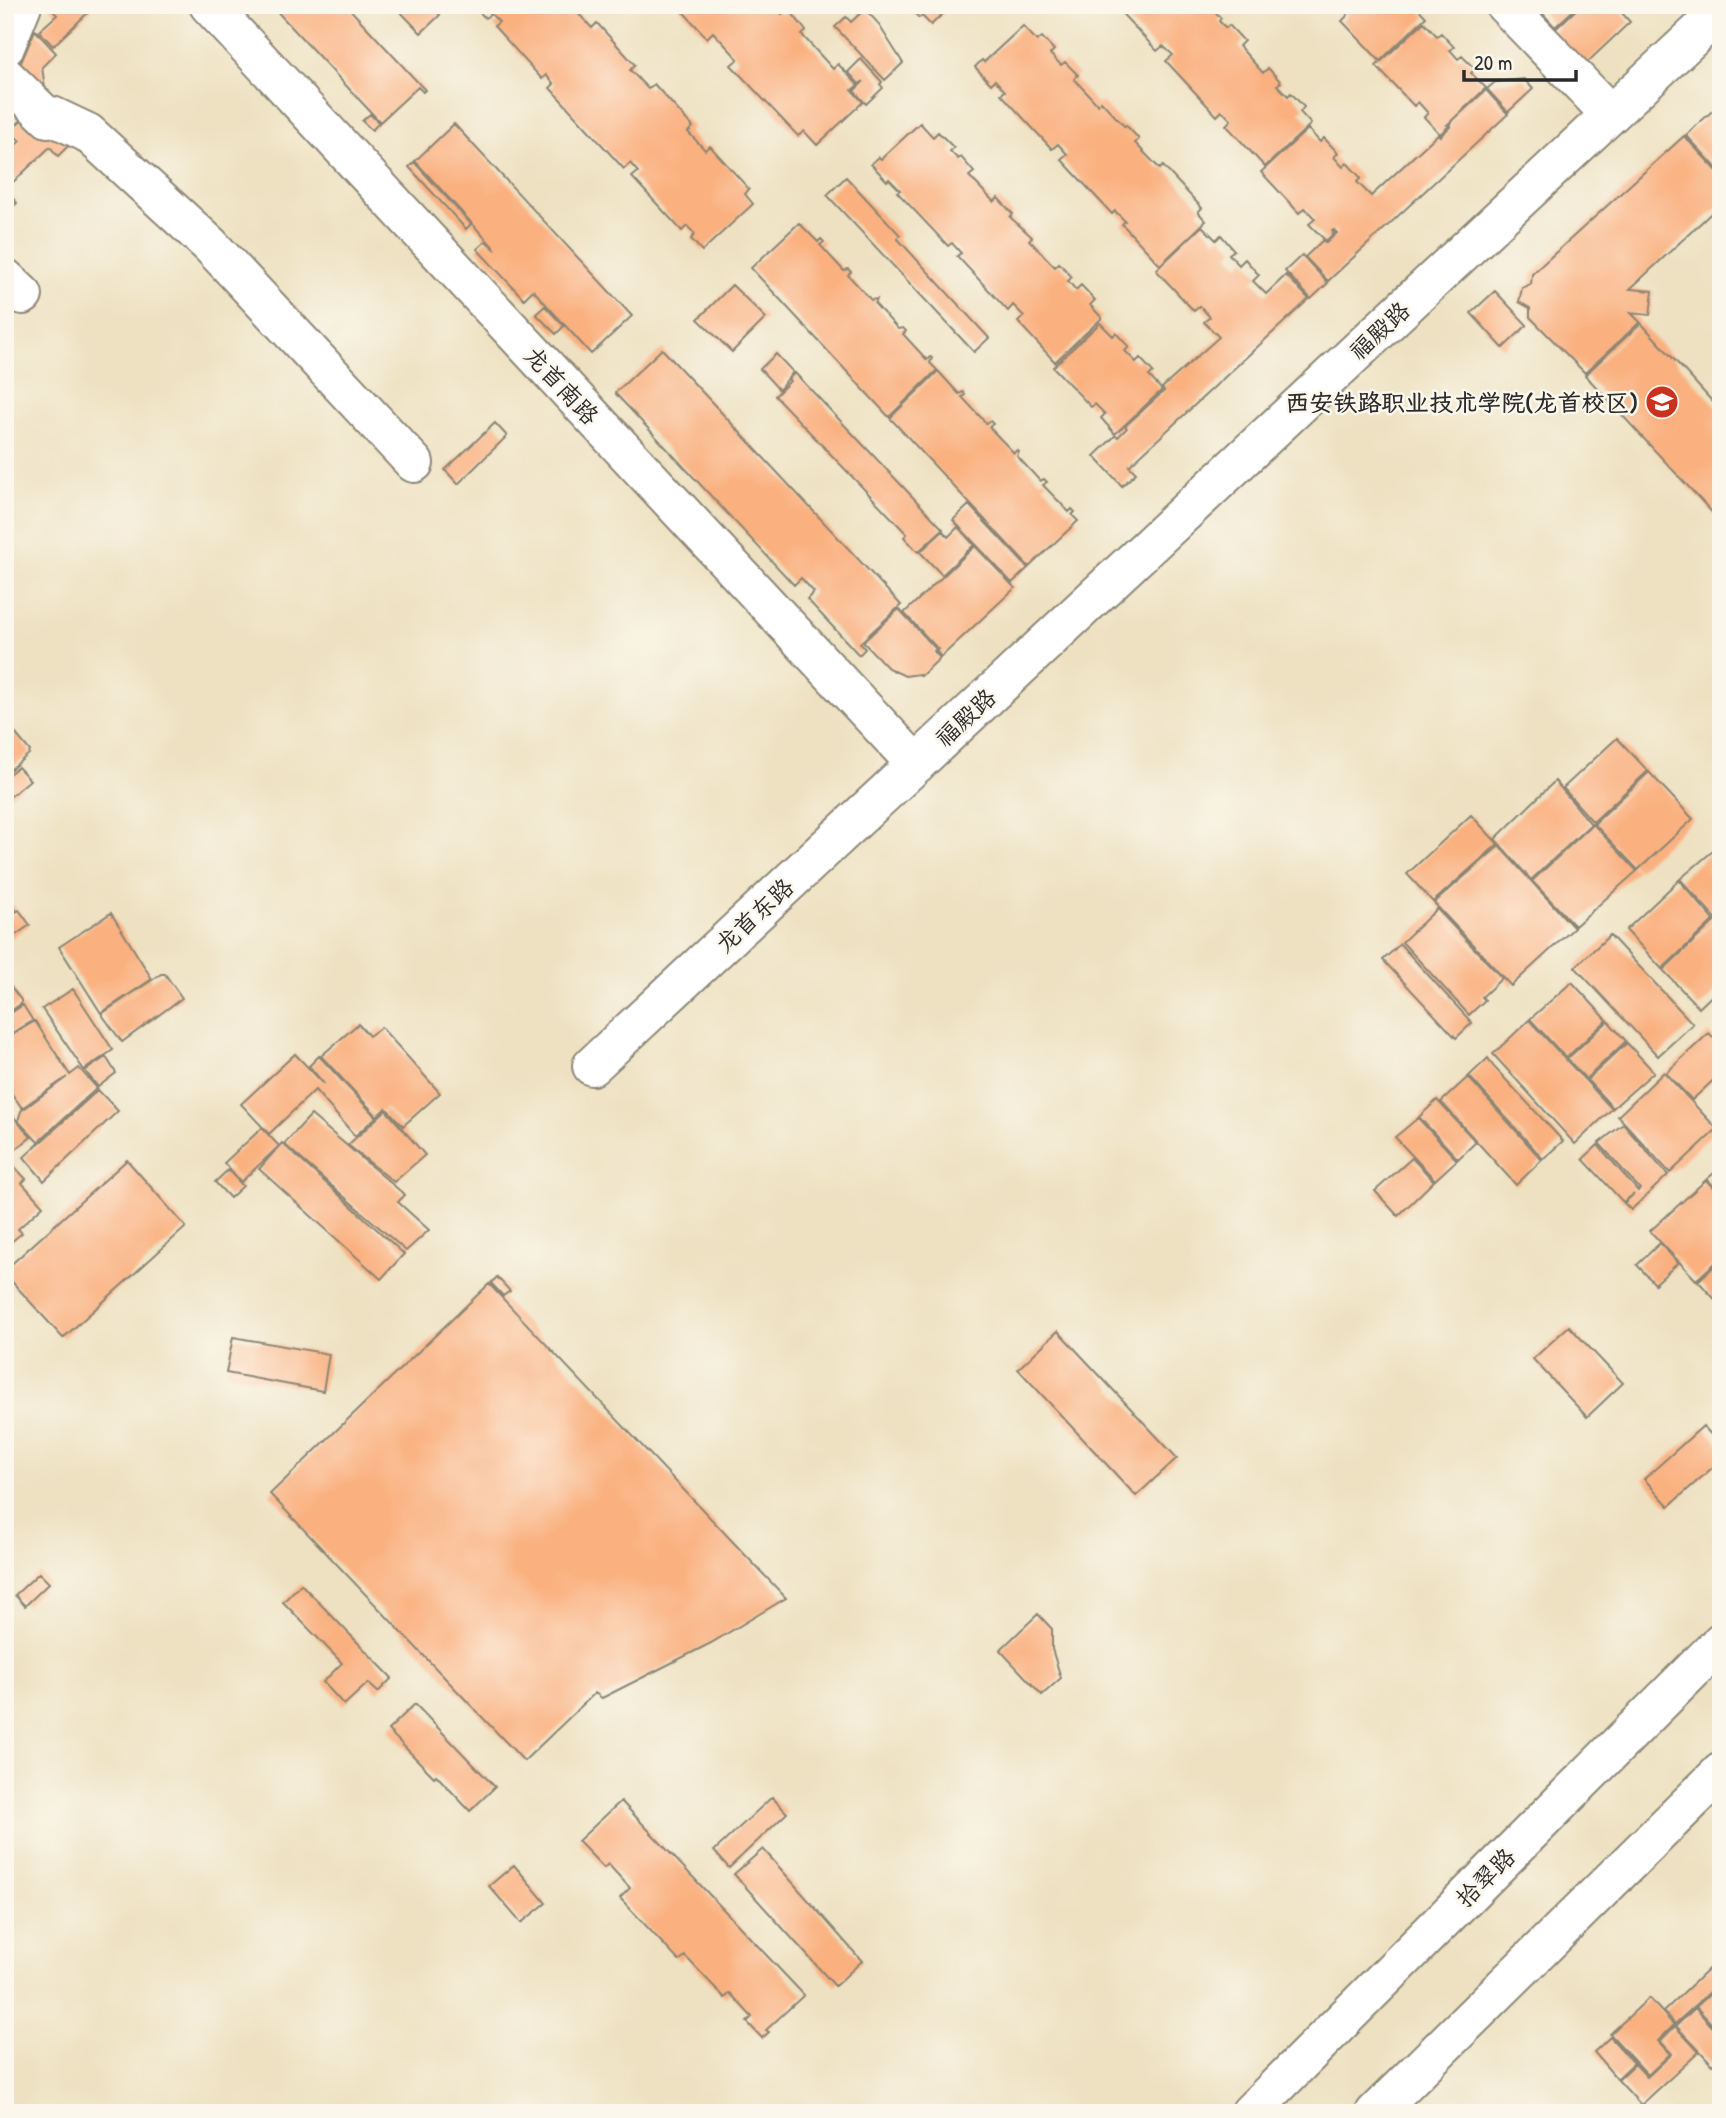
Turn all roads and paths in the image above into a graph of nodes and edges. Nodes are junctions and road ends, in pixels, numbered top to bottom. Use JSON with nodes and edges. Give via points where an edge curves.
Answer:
{"nodes":[{"id":1,"x":22,"y":5,"type":"edge"},
{"id":2,"x":209,"y":5,"type":"edge"},
{"id":3,"x":1505,"y":5,"type":"edge"},
{"id":4,"x":1721,"y":11,"type":"edge"},
{"id":5,"x":5,"y":47,"type":"edge"},
{"id":6,"x":5,"y":76,"type":"edge"},
{"id":7,"x":1610,"y":114,"type":"junction"},
{"id":8,"x":414,"y":463,"type":"dead end"},
{"id":9,"x":916,"y":764,"type":"junction"},
{"id":10,"x":592,"y":1066,"type":"dead end"},
{"id":11,"x":1721,"y":1642,"type":"edge"},
{"id":12,"x":1721,"y":1772,"type":"edge"},
{"id":13,"x":1377,"y":2112,"type":"edge"},
{"id":14,"x":1250,"y":2113,"type":"edge"}],
"edges":[{"from":1,"to":5,"type":"street"},
{"from":2,"to":9,"type":"street","name":"龙首南路"},
{"from":3,"to":7,"type":"street"},
{"from":4,"to":7,"type":"street","name":"福殿路"},
{"from":6,"to":8,"type":"street","via":[[48,118],[88,133],[210,245]]},
{"from":7,"to":9,"type":"street","name":"福殿路"},
{"from":9,"to":10,"type":"street","name":"龙首东路"},
{"from":11,"to":14,"type":"street","name":"拾翠路"},
{"from":12,"to":13,"type":"street"}]}
